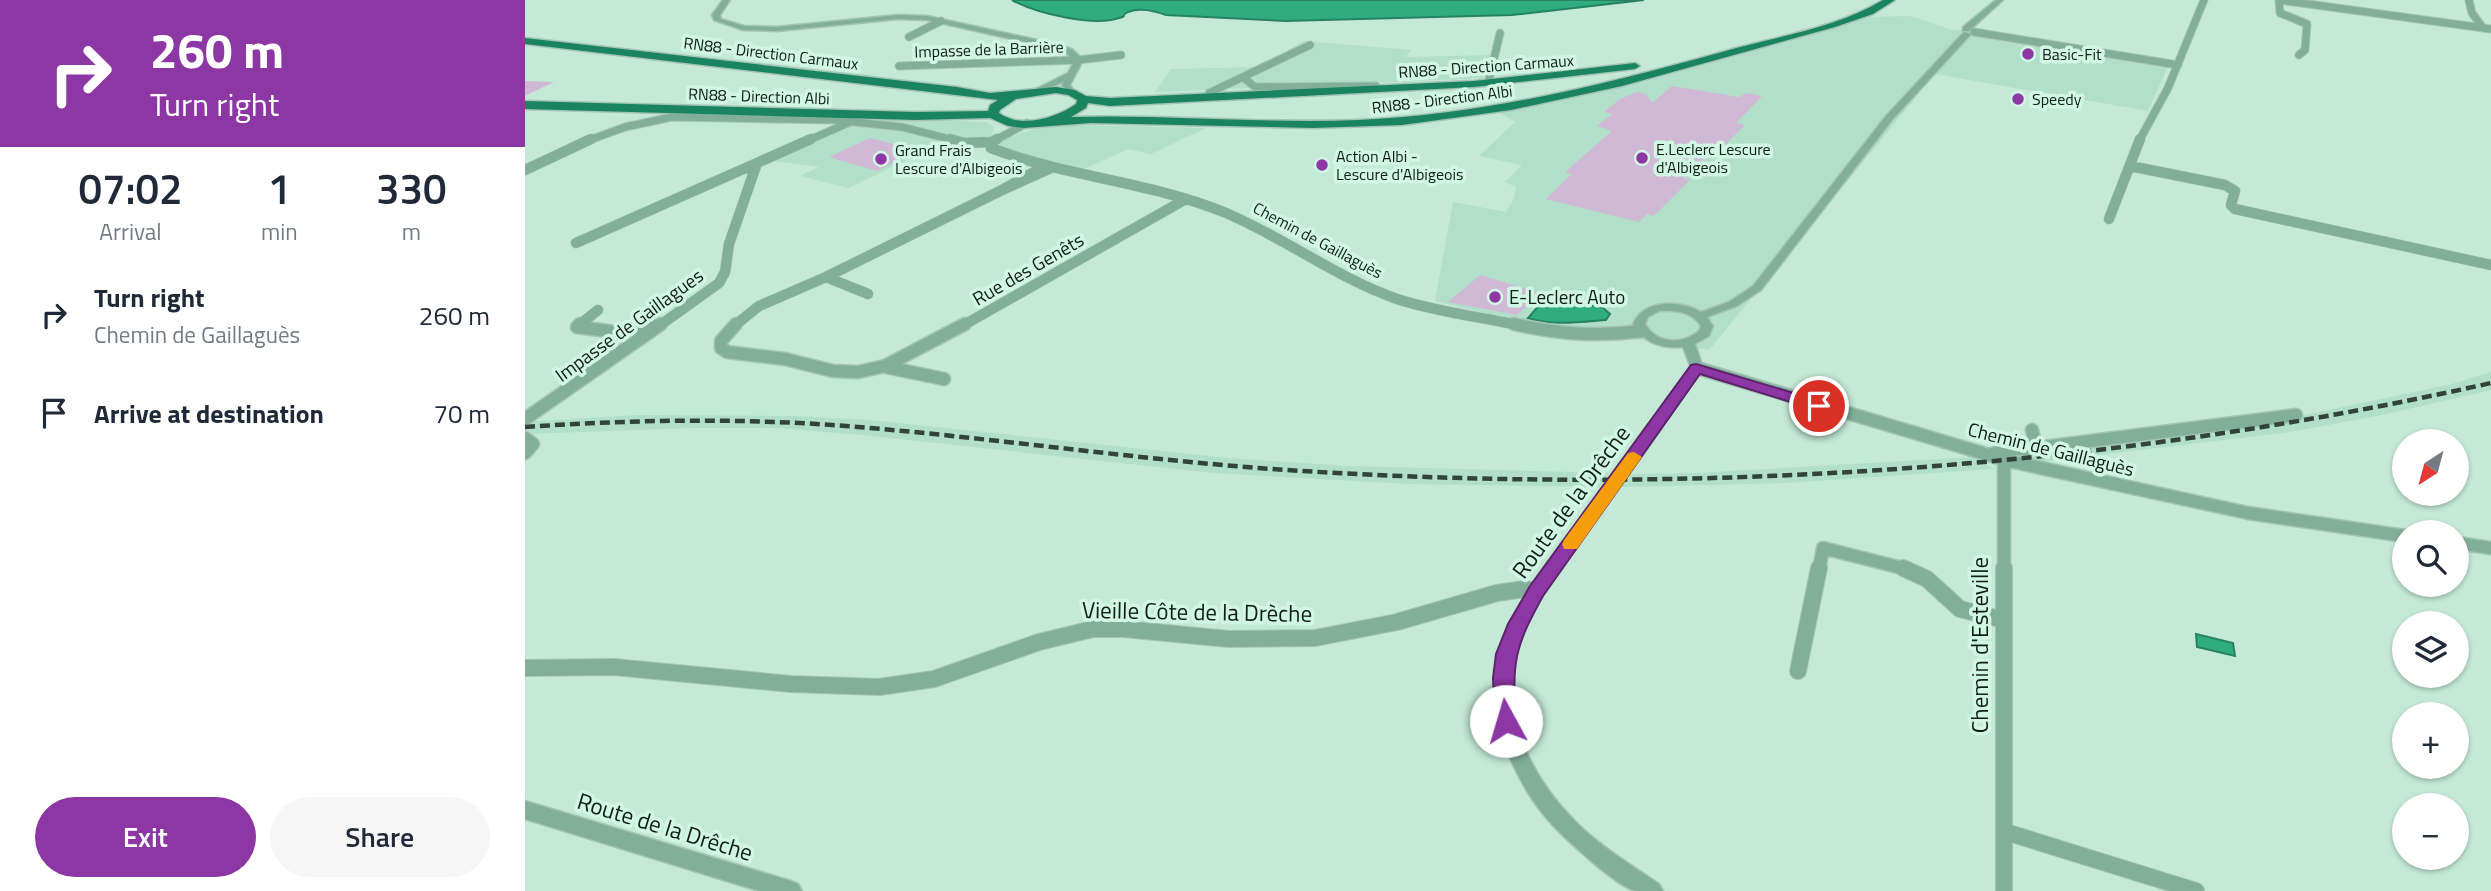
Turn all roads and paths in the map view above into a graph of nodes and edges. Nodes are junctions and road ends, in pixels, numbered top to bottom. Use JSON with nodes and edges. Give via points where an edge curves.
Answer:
{"nodes":[{"id":1,"x":727,"y":0,"type":"edge"},
{"id":2,"x":1881,"y":0,"type":"edge"},
{"id":3,"x":1890,"y":0,"type":"edge"},
{"id":4,"x":2000,"y":0,"type":"edge"},
{"id":5,"x":2204,"y":0,"type":"edge"},
{"id":6,"x":2279,"y":0,"type":"edge"},
{"id":7,"x":2355,"y":0,"type":"edge"},
{"id":8,"x":2469,"y":0,"type":"edge"},
{"id":9,"x":2356,"y":11,"type":"junction"},
{"id":10,"x":941,"y":20,"type":"junction"},
{"id":11,"x":2487,"y":29,"type":"edge"},
{"id":12,"x":1500,"y":33,"type":"dead end"},
{"id":13,"x":1966,"y":33,"type":"junction"},
{"id":14,"x":909,"y":37,"type":"dead end"},
{"id":15,"x":527,"y":41,"type":"edge"},
{"id":16,"x":1310,"y":45,"type":"dead end"},
{"id":17,"x":1735,"y":47,"type":"junction"},
{"id":18,"x":1121,"y":55,"type":"dead end"},
{"id":19,"x":2299,"y":55,"type":"dead end"},
{"id":20,"x":1664,"y":58,"type":"dead end"},
{"id":21,"x":1079,"y":60,"type":"junction"},
{"id":22,"x":1643,"y":62,"type":"dead end"},
{"id":23,"x":2178,"y":65,"type":"junction"},
{"id":24,"x":899,"y":66,"type":"dead end"},
{"id":25,"x":1070,"y":75,"type":"junction"},
{"id":26,"x":1247,"y":77,"type":"junction"},
{"id":27,"x":1489,"y":80,"type":"junction"},
{"id":28,"x":1225,"y":86,"type":"junction"},
{"id":29,"x":1376,"y":86,"type":"junction"},
{"id":30,"x":1255,"y":87,"type":"junction"},
{"id":31,"x":1038,"y":91,"type":"junction"},
{"id":32,"x":1070,"y":92,"type":"junction"},
{"id":33,"x":1209,"y":93,"type":"junction"},
{"id":34,"x":1013,"y":96,"type":"junction"},
{"id":35,"x":1083,"y":99,"type":"junction"},
{"id":36,"x":1121,"y":101,"type":"junction"},
{"id":37,"x":525,"y":105,"type":"edge"},
{"id":38,"x":998,"y":118,"type":"junction"},
{"id":39,"x":852,"y":121,"type":"junction"},
{"id":40,"x":1047,"y":121,"type":"junction"},
{"id":41,"x":1027,"y":124,"type":"junction"},
{"id":42,"x":994,"y":140,"type":"junction"},
{"id":43,"x":757,"y":163,"type":"junction"},
{"id":44,"x":2130,"y":166,"type":"junction"},
{"id":45,"x":1047,"y":167,"type":"junction"},
{"id":46,"x":525,"y":170,"type":"edge"},
{"id":47,"x":1186,"y":199,"type":"junction"},
{"id":48,"x":2109,"y":219,"type":"dead end"},
{"id":49,"x":576,"y":243,"type":"dead end"},
{"id":50,"x":2491,"y":265,"type":"edge"},
{"id":51,"x":826,"y":277,"type":"junction"},
{"id":52,"x":868,"y":294,"type":"dead end"},
{"id":53,"x":598,"y":310,"type":"dead end"},
{"id":54,"x":1700,"y":316,"type":"junction"},
{"id":55,"x":658,"y":326,"type":"junction"},
{"id":56,"x":1642,"y":331,"type":"junction"},
{"id":57,"x":1688,"y":343,"type":"junction"},
{"id":58,"x":885,"y":366,"type":"junction"},
{"id":59,"x":1696,"y":368,"type":"junction"},
{"id":60,"x":944,"y":379,"type":"dead end"},
{"id":61,"x":2296,"y":415,"type":"dead end"},
{"id":62,"x":525,"y":419,"type":"edge"},
{"id":63,"x":2032,"y":430,"type":"dead end"},
{"id":64,"x":525,"y":438,"type":"edge"},
{"id":65,"x":2036,"y":447,"type":"junction"},
{"id":66,"x":525,"y":453,"type":"edge"},
{"id":67,"x":1989,"y":455,"type":"junction"},
{"id":68,"x":2009,"y":461,"type":"junction"},
{"id":69,"x":2392,"y":534,"type":"edge"},
{"id":70,"x":2469,"y":545,"type":"edge"},
{"id":71,"x":2491,"y":548,"type":"edge"},
{"id":72,"x":1536,"y":591,"type":"junction"},
{"id":73,"x":2004,"y":620,"type":"junction"},
{"id":74,"x":525,"y":668,"type":"edge"},
{"id":75,"x":1798,"y":671,"type":"dead end"},
{"id":76,"x":525,"y":810,"type":"edge"},
{"id":77,"x":2005,"y":832,"type":"junction"},
{"id":78,"x":791,"y":891,"type":"edge"},
{"id":79,"x":1652,"y":891,"type":"edge"},
{"id":80,"x":2004,"y":891,"type":"edge"},
{"id":81,"x":2196,"y":891,"type":"edge"}],
"edges":[{"from":1,"to":10,"type":"street","via":[[719,8],[718,20],[743,28],[898,17]]},
{"from":2,"to":17,"type":"main road","name":"RN88 - Direction Carmaux","via":[[1864,11]]},
{"from":3,"to":40,"type":"main road","name":"RN88 - Direction Albi","via":[[1837,23],[1551,99],[1436,118],[1327,125]]},
{"from":4,"to":13,"type":"street"},
{"from":5,"to":23,"type":"street"},
{"from":6,"to":9,"type":"street"},
{"from":6,"to":19,"type":"street","via":[[2280,13],[2307,24],[2305,50]]},
{"from":7,"to":9,"type":"street"},
{"from":8,"to":11,"type":"street","via":[[2472,13]]},
{"from":9,"to":11,"type":"street"},
{"from":10,"to":14,"type":"street"},
{"from":10,"to":21,"type":"street","via":[[1058,47]]},
{"from":12,"to":27,"type":"street"},
{"from":13,"to":23,"type":"street"},
{"from":13,"to":54,"type":"street","via":[[1889,118],[1757,288],[1733,304]]},
{"from":15,"to":34,"type":"main road","name":"RN88 - Direction Carmaux","via":[[990,97]]},
{"from":16,"to":26,"type":"street"},
{"from":17,"to":20,"type":"main road"},
{"from":17,"to":36,"type":"main road","name":"RN88 - Direction Carmaux","via":[[1646,65],[1521,81]]},
{"from":18,"to":21,"type":"street","name":"Impasse de la Barrière"},
{"from":21,"to":24,"type":"street","name":"Impasse de la Barrière"},
{"from":21,"to":25,"type":"street"},
{"from":22,"to":27,"type":"main road"},
{"from":23,"to":44,"type":"street"},
{"from":25,"to":31,"type":"street"},
{"from":25,"to":32,"type":"street","via":[[1066,85]]},
{"from":26,"to":28,"type":"street"},
{"from":26,"to":30,"type":"street","via":[[1248,84]]},
{"from":27,"to":29,"type":"main road"},
{"from":28,"to":30,"type":"street"},
{"from":28,"to":33,"type":"street"},
{"from":29,"to":30,"type":"street"},
{"from":29,"to":33,"type":"main road"},
{"from":31,"to":32,"type":"main road","name":"RN88 - Direction Carmaux"},
{"from":31,"to":34,"type":"main road","name":"RN88 - Direction Carmaux"},
{"from":32,"to":35,"type":"main road"},
{"from":33,"to":36,"type":"main road"},
{"from":34,"to":38,"type":"main road","via":[[994,108]]},
{"from":35,"to":36,"type":"main road","name":"RN88 - Direction Carmaux"},
{"from":35,"to":40,"type":"main road","via":[[1075,111]]},
{"from":37,"to":38,"type":"main road","name":"RN88 - Direction Albi"},
{"from":38,"to":41,"type":"main road","name":"RN88 - Direction Albi"},
{"from":38,"to":42,"type":"street"},
{"from":39,"to":42,"type":"street","via":[[902,127],[964,143]]},
{"from":39,"to":43,"type":"street"},
{"from":39,"to":46,"type":"street","via":[[672,117],[604,134]]},
{"from":40,"to":41,"type":"main road","name":"RN88 - Direction Albi"},
{"from":41,"to":42,"type":"street"},
{"from":42,"to":45,"type":"street","name":"Chemin de Gaillaguès","via":[[991,148],[999,153]]},
{"from":43,"to":49,"type":"street"},
{"from":43,"to":55,"type":"street","name":"Impasse de Gaillagues","via":[[719,283]]},
{"from":44,"to":48,"type":"street"},
{"from":44,"to":50,"type":"street","via":[[2225,185],[2235,191],[2231,205],[2235,209]]},
{"from":45,"to":47,"type":"street","name":"Chemin de Gaillaguès"},
{"from":45,"to":51,"type":"street","name":"Rue des Genêts"},
{"from":47,"to":56,"type":"street","name":"Chemin de Gaillaguès","via":[[1247,222],[1349,278],[1398,299],[1554,334],[1605,336]]},
{"from":47,"to":58,"type":"street","name":"Rue des Genêts"},
{"from":51,"to":52,"type":"street"},
{"from":51,"to":58,"type":"street","name":"Rue des Genêts","via":[[749,313],[726,334],[721,348],[833,371]]},
{"from":53,"to":55,"type":"street","via":[[577,327],[616,332]]},
{"from":54,"to":56,"type":"street","via":[[1676,307],[1657,308],[1641,317]]},
{"from":54,"to":57,"type":"street","via":[[1706,333]]},
{"from":55,"to":62,"type":"street","name":"Impasse de Gaillagues"},
{"from":56,"to":57,"type":"street","via":[[1661,342]]},
{"from":57,"to":59,"type":"street"},
{"from":58,"to":60,"type":"street","name":"Rue des Genêts"},
{"from":59,"to":67,"type":"street","name":"Chemin de Gaillaguès"},
{"from":59,"to":72,"type":"street","name":"Route de la Drêche"},
{"from":61,"to":65,"type":"street","via":[[2130,439]]},
{"from":63,"to":65,"type":"street"},
{"from":64,"to":66,"type":"street","via":[[533,444]]},
{"from":65,"to":67,"type":"street"},
{"from":67,"to":68,"type":"street","name":"Chemin de Gaillaguès"},
{"from":68,"to":69,"type":"street","name":"Chemin de Gaillaguès","via":[[2248,513]]},
{"from":68,"to":73,"type":"street","name":"Chemin d'Esteville","via":[[2004,464]]},
{"from":70,"to":71,"type":"street"},
{"from":72,"to":74,"type":"street","name":"Vieille Côte de la Drèche","via":[[1507,591],[1392,623],[1316,638],[1259,640],[1097,628],[1030,643],[929,683],[880,688],[615,668]]},
{"from":72,"to":79,"type":"street","name":"Route de la Drêche","via":[[1506,654],[1502,699],[1512,741],[1534,785],[1567,827]]},
{"from":73,"to":75,"type":"street","via":[[1960,609],[1914,571],[1823,548]]},
{"from":73,"to":77,"type":"street","name":"Chemin d'Esteville"},
{"from":76,"to":78,"type":"street","name":"Route de la Drêche"},
{"from":77,"to":80,"type":"street","name":"Chemin d'Esteville"},
{"from":77,"to":81,"type":"street"}]}
